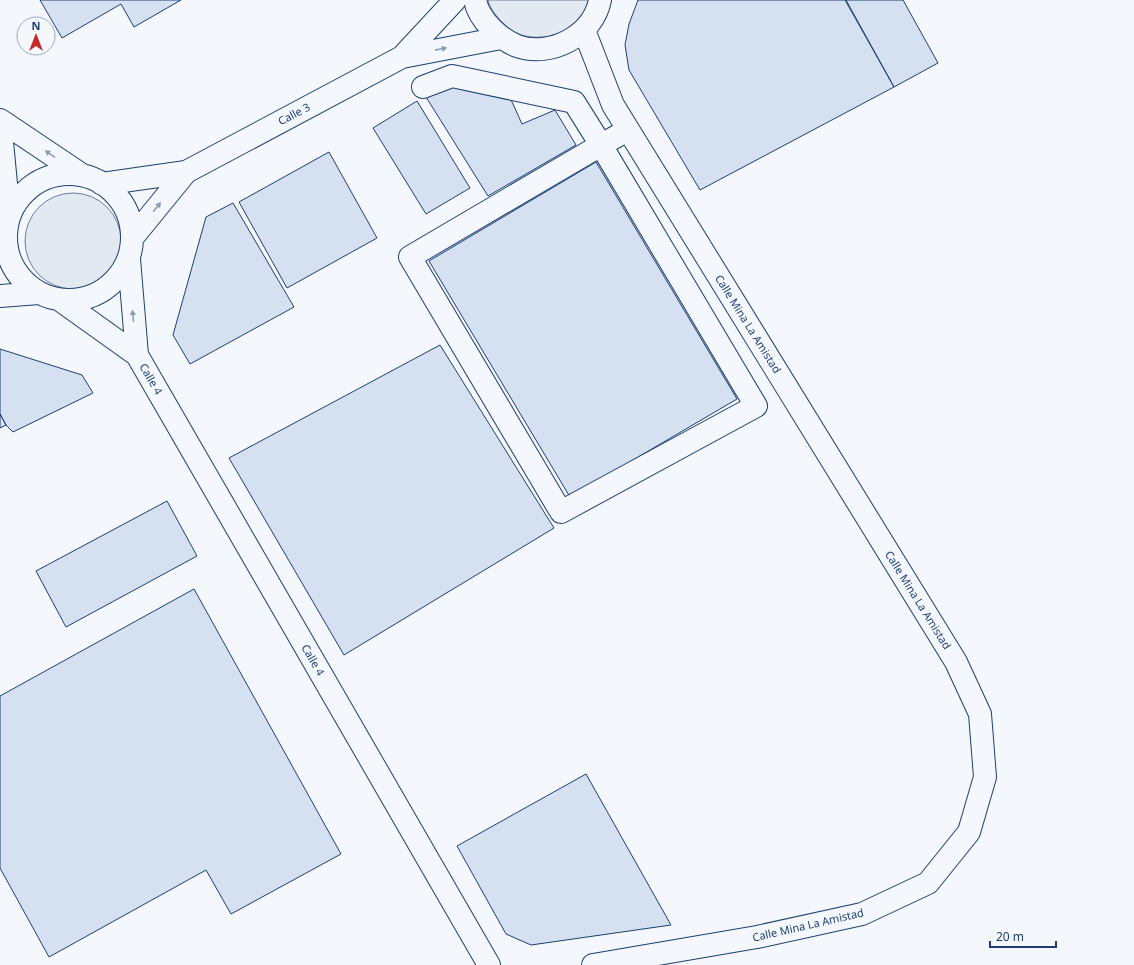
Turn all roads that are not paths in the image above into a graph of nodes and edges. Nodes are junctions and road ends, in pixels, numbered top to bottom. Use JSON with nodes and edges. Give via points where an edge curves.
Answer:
{"nodes":[{"id":1,"x":455,"y":0,"type":"edge"},
{"id":2,"x":475,"y":0,"type":"edge"},
{"id":3,"x":600,"y":0,"type":"edge"},
{"id":4,"x":584,"y":30,"type":"junction"},
{"id":5,"x":501,"y":38,"type":"junction"},
{"id":6,"x":402,"y":57,"type":"junction"},
{"id":7,"x":424,"y":87,"type":"dead end"},
{"id":8,"x":0,"y":121,"type":"edge"},
{"id":9,"x":628,"y":130,"type":"junction"},
{"id":10,"x":601,"y":145,"type":"junction"},
{"id":11,"x":186,"y":172,"type":"junction"},
{"id":12,"x":82,"y":176,"type":"junction"},
{"id":13,"x":102,"y":184,"type":"junction"},
{"id":14,"x":10,"y":215,"type":"junction"},
{"id":15,"x":133,"y":237,"type":"junction"},
{"id":16,"x":3,"y":240,"type":"edge"},
{"id":17,"x":129,"y":259,"type":"junction"},
{"id":18,"x":39,"y":293,"type":"junction"},
{"id":19,"x":0,"y":296,"type":"edge"},
{"id":20,"x":60,"y":300,"type":"junction"},
{"id":21,"x":137,"y":355,"type":"junction"},
{"id":22,"x":489,"y":965,"type":"edge"},
{"id":23,"x":593,"y":965,"type":"edge"}],
"edges":[{"from":1,"to":6,"type":"street","name":"Calle 3"},
{"from":2,"to":5,"type":"street","via":[[485,22]]},
{"from":3,"to":4,"type":"street","via":[[593,18]]},
{"from":4,"to":5,"type":"street","via":[[570,41],[553,48],[517,46]]},
{"from":4,"to":9,"type":"street","name":"Calle Mina La Amistad","via":[[613,105]]},
{"from":6,"to":5,"type":"street","name":"Calle 3","one_way":true},
{"from":6,"to":11,"type":"street","name":"Calle 3"},
{"from":7,"to":10,"type":"street","via":[[452,76],[574,102]]},
{"from":12,"to":8,"type":"street","one_way":true},
{"from":8,"to":14,"type":"street"},
{"from":9,"to":10,"type":"street"},
{"from":9,"to":23,"type":"street","name":"Calle Mina La Amistad","via":[[956,662],[980,714],[985,777],[969,832],[928,883],[862,914],[757,937]]},
{"from":10,"to":10,"type":"street","via":[[756,406],[561,512],[410,257]]},
{"from":11,"to":13,"type":"street","name":"Calle 3"},
{"from":15,"to":11,"type":"street","name":"Calle 3","one_way":true},
{"from":12,"to":13,"type":"street"},
{"from":12,"to":14,"type":"street","via":[[64,174],[46,178],[31,187],[18,200]]},
{"from":13,"to":15,"type":"street","via":[[119,198],[129,216]]},
{"from":14,"to":16,"type":"street"},
{"from":15,"to":17,"type":"street"},
{"from":16,"to":18,"type":"street","via":[[14,270],[25,283]]},
{"from":17,"to":20,"type":"street","via":[[118,278],[102,292],[81,299]]},
{"from":21,"to":17,"type":"street","name":"Calle 4","one_way":true},
{"from":18,"to":19,"type":"street"},
{"from":18,"to":20,"type":"street"},
{"from":20,"to":21,"type":"street","name":"Calle 4"},
{"from":21,"to":22,"type":"street","name":"Calle 4"}]}
